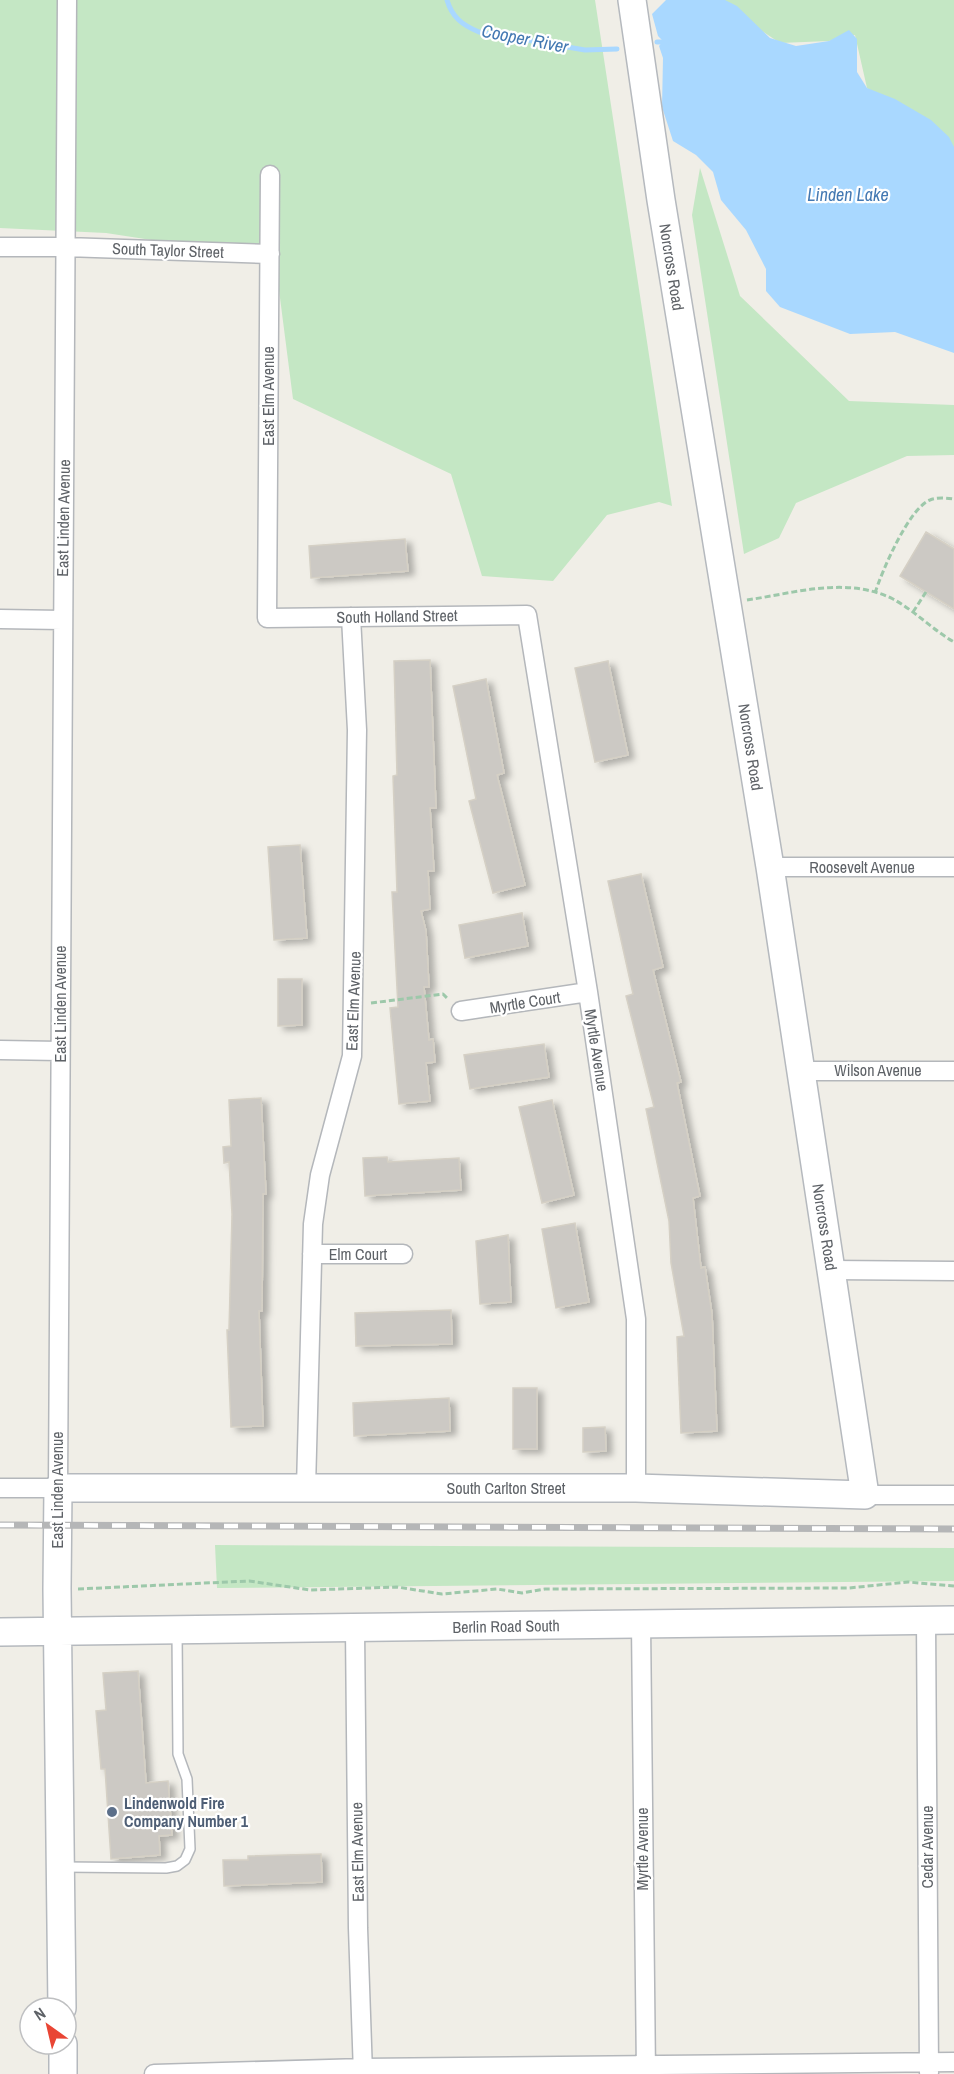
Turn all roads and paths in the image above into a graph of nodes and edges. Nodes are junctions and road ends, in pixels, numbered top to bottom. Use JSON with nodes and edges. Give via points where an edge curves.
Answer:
{"nodes":[{"id":1,"x":67,"y":0,"type":"edge"},
{"id":2,"x":632,"y":0,"type":"edge"},
{"id":3,"x":270,"y":175,"type":"dead end"},
{"id":4,"x":0,"y":247,"type":"edge"},
{"id":5,"x":66,"y":247,"type":"junction"},
{"id":6,"x":270,"y":254,"type":"junction"},
{"id":7,"x":954,"y":499,"type":"edge"},
{"id":8,"x":875,"y":592,"type":"junction"},
{"id":9,"x":926,"y":592,"type":"dead end"},
{"id":10,"x":742,"y":601,"type":"dead end"},
{"id":11,"x":913,"y":612,"type":"junction"},
{"id":12,"x":527,"y":615,"type":"joint"},
{"id":13,"x":351,"y":617,"type":"junction"},
{"id":14,"x":267,"y":618,"type":"joint"},
{"id":15,"x":0,"y":619,"type":"edge"},
{"id":16,"x":62,"y":620,"type":"junction"},
{"id":17,"x":954,"y":642,"type":"edge"},
{"id":18,"x":770,"y":867,"type":"junction"},
{"id":19,"x":954,"y":867,"type":"edge"},
{"id":20,"x":588,"y":992,"type":"junction"},
{"id":21,"x":354,"y":1005,"type":"junction"},
{"id":22,"x":461,"y":1011,"type":"joint"},
{"id":23,"x":0,"y":1050,"type":"edge"},
{"id":24,"x":60,"y":1051,"type":"junction"},
{"id":25,"x":801,"y":1071,"type":"junction"},
{"id":26,"x":954,"y":1071,"type":"edge"},
{"id":27,"x":312,"y":1254,"type":"junction"},
{"id":28,"x":403,"y":1254,"type":"dead end"},
{"id":29,"x":831,"y":1270,"type":"junction"},
{"id":30,"x":954,"y":1271,"type":"edge"},
{"id":31,"x":0,"y":1488,"type":"edge"},
{"id":32,"x":58,"y":1488,"type":"junction"},
{"id":33,"x":306,"y":1488,"type":"junction"},
{"id":34,"x":636,"y":1488,"type":"junction"},
{"id":35,"x":865,"y":1495,"type":"junction"},
{"id":36,"x":954,"y":1495,"type":"edge"},
{"id":37,"x":954,"y":1586,"type":"edge"},
{"id":38,"x":57,"y":1589,"type":"junction"},
{"id":39,"x":926,"y":1620,"type":"junction"},
{"id":40,"x":954,"y":1620,"type":"edge"},
{"id":41,"x":641,"y":1624,"type":"junction"},
{"id":42,"x":355,"y":1629,"type":"junction"},
{"id":43,"x":177,"y":1631,"type":"junction"},
{"id":44,"x":0,"y":1632,"type":"edge"},
{"id":45,"x":57,"y":1632,"type":"junction"},
{"id":46,"x":59,"y":1867,"type":"junction"},
{"id":47,"x":62,"y":1996,"type":"edge"},
{"id":48,"x":63,"y":2056,"type":"edge"},
{"id":49,"x":954,"y":2062,"type":"edge"},
{"id":50,"x":929,"y":2068,"type":"edge"},
{"id":51,"x":646,"y":2069,"type":"edge"},
{"id":52,"x":363,"y":2071,"type":"edge"},
{"id":53,"x":63,"y":2074,"type":"edge"},
{"id":54,"x":154,"y":2074,"type":"edge"}],
"edges":[{"from":1,"to":5,"type":"street","name":"East Linden Avenue"},
{"from":2,"to":18,"type":"street","name":"Norcross Road"},
{"from":3,"to":6,"type":"street","name":"East Elm Avenue"},
{"from":4,"to":5,"type":"street","name":"South Taylor Street"},
{"from":5,"to":6,"type":"street","name":"South Taylor Street"},
{"from":5,"to":16,"type":"street","name":"East Linden Avenue"},
{"from":6,"to":14,"type":"street","name":"East Elm Avenue"},
{"from":7,"to":8,"type":"path","via":[[933,498],[922,506],[898,540]]},
{"from":8,"to":10,"type":"path","via":[[845,586]]},
{"from":8,"to":11,"type":"path"},
{"from":9,"to":11,"type":"path"},
{"from":11,"to":17,"type":"path"},
{"from":12,"to":13,"type":"street","name":"South Holland Street"},
{"from":12,"to":20,"type":"street","name":"Myrtle Avenue"},
{"from":13,"to":14,"type":"street","name":"South Holland Street"},
{"from":13,"to":21,"type":"street","name":"East Elm Avenue","via":[[357,730]]},
{"from":15,"to":16,"type":"street"},
{"from":16,"to":24,"type":"street","name":"East Linden Avenue"},
{"from":18,"to":19,"type":"street","name":"Roosevelt Avenue"},
{"from":18,"to":25,"type":"street","name":"Norcross Road"},
{"from":20,"to":22,"type":"street","name":"Myrtle Court"},
{"from":20,"to":34,"type":"street","name":"Myrtle Avenue","via":[[636,1319]]},
{"from":21,"to":22,"type":"path","via":[[443,994]]},
{"from":21,"to":27,"type":"street","name":"East Elm Avenue","via":[[352,1056],[320,1175]]},
{"from":23,"to":24,"type":"street"},
{"from":24,"to":32,"type":"street","name":"East Linden Avenue"},
{"from":25,"to":26,"type":"street","name":"Wilson Avenue"},
{"from":25,"to":29,"type":"street","name":"Norcross Road"},
{"from":27,"to":28,"type":"street","name":"Elm Court"},
{"from":27,"to":33,"type":"street","name":"East Elm Avenue"},
{"from":29,"to":30,"type":"street"},
{"from":29,"to":35,"type":"street","name":"Norcross Road"},
{"from":31,"to":32,"type":"street"},
{"from":32,"to":33,"type":"street","name":"South Carlton Street"},
{"from":32,"to":38,"type":"street","name":"East Linden Avenue"},
{"from":33,"to":34,"type":"street","name":"South Carlton Street"},
{"from":34,"to":35,"type":"street","name":"South Carlton Street"},
{"from":35,"to":36,"type":"street","name":"South Carlton Street"},
{"from":37,"to":38,"type":"path","via":[[908,1582],[849,1588],[545,1589],[442,1594],[397,1587],[301,1590],[249,1581]]},
{"from":38,"to":45,"type":"street","name":"East Linden Avenue"},
{"from":39,"to":40,"type":"street","name":"Berlin Road South"},
{"from":39,"to":41,"type":"street","name":"Berlin Road South"},
{"from":39,"to":50,"type":"street","name":"Cedar Avenue"},
{"from":41,"to":42,"type":"street","name":"Berlin Road South"},
{"from":41,"to":51,"type":"street","name":"Myrtle Avenue"},
{"from":42,"to":43,"type":"street","name":"Berlin Road South"},
{"from":42,"to":52,"type":"street","name":"East Elm Avenue"},
{"from":43,"to":45,"type":"street","name":"Berlin Road South"},
{"from":43,"to":46,"type":"lane","via":[[177,1754],[187,1779],[190,1835],[185,1860],[166,1868]]},
{"from":44,"to":45,"type":"street","name":"Berlin Road South"},
{"from":45,"to":46,"type":"street","name":"East Linden Avenue"},
{"from":46,"to":47,"type":"street","name":"East Linden Avenue"},
{"from":48,"to":53,"type":"street"},
{"from":49,"to":50,"type":"street"},
{"from":50,"to":51,"type":"street"},
{"from":51,"to":52,"type":"street"},
{"from":52,"to":54,"type":"street"}]}
